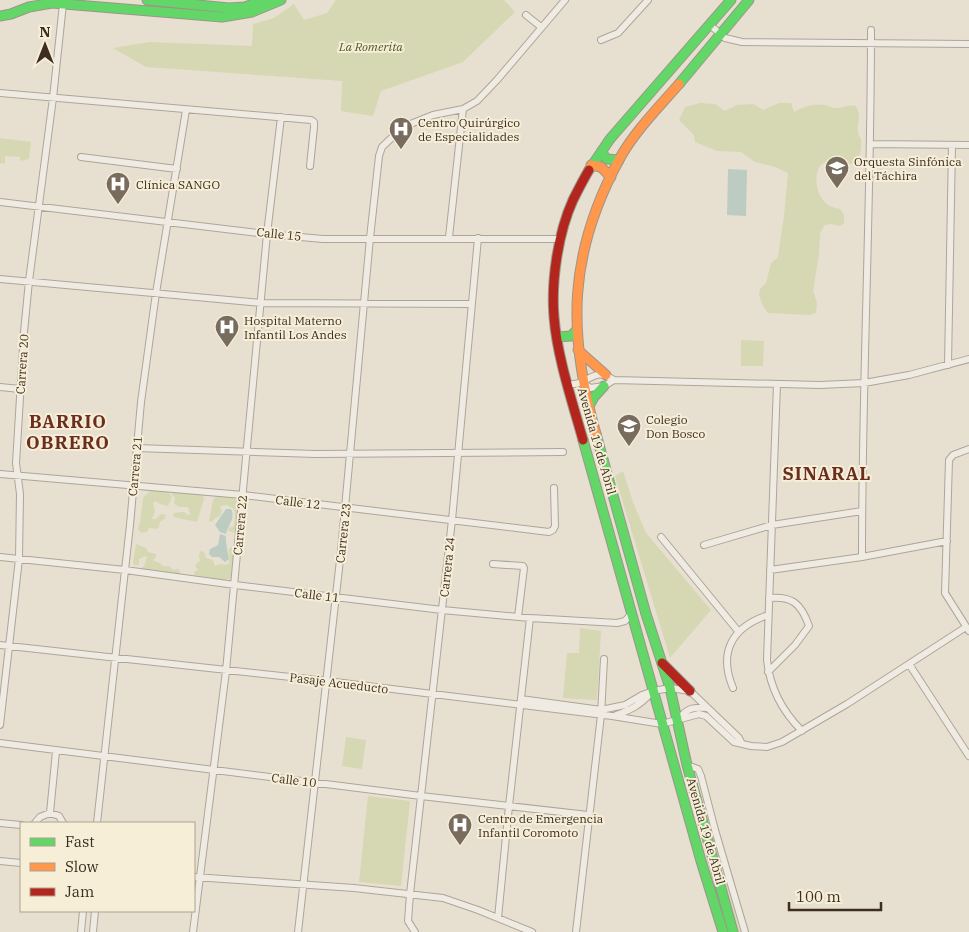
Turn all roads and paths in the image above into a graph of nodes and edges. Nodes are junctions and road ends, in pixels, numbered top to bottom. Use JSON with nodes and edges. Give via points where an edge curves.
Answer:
{"nodes":[{"id":1,"x":147,"y":0,"type":"edge"},
{"id":2,"x":264,"y":0,"type":"edge"},
{"id":3,"x":281,"y":0,"type":"edge"},
{"id":4,"x":564,"y":0,"type":"edge"},
{"id":5,"x":648,"y":0,"type":"edge"},
{"id":6,"x":731,"y":0,"type":"edge"},
{"id":7,"x":749,"y":0,"type":"edge"},
{"id":8,"x":206,"y":3,"type":"edge"},
{"id":9,"x":63,"y":4,"type":"junction"},
{"id":10,"x":526,"y":15,"type":"dead end"},
{"id":11,"x":0,"y":16,"type":"edge"},
{"id":12,"x":710,"y":25,"type":"junction"},
{"id":13,"x":541,"y":27,"type":"junction"},
{"id":14,"x":872,"y":30,"type":"dead end"},
{"id":15,"x":721,"y":34,"type":"junction"},
{"id":16,"x":601,"y":40,"type":"dead end"},
{"id":17,"x":872,"y":43,"type":"junction"},
{"id":18,"x":969,"y":44,"type":"edge"},
{"id":19,"x":0,"y":93,"type":"edge"},
{"id":20,"x":53,"y":98,"type":"junction"},
{"id":21,"x":463,"y":109,"type":"junction"},
{"id":22,"x":186,"y":110,"type":"junction"},
{"id":23,"x":281,"y":117,"type":"junction"},
{"id":24,"x":870,"y":144,"type":"junction"},
{"id":25,"x":952,"y":145,"type":"junction"},
{"id":26,"x":969,"y":145,"type":"edge"},
{"id":27,"x":601,"y":152,"type":"junction"},
{"id":28,"x":81,"y":157,"type":"dead end"},
{"id":29,"x":619,"y":160,"type":"junction"},
{"id":30,"x":591,"y":165,"type":"junction"},
{"id":31,"x":310,"y":166,"type":"dead end"},
{"id":32,"x":177,"y":169,"type":"junction"},
{"id":33,"x":611,"y":178,"type":"junction"},
{"id":34,"x":0,"y":202,"type":"edge"},
{"id":35,"x":38,"y":206,"type":"junction"},
{"id":36,"x":169,"y":222,"type":"junction"},
{"id":37,"x":267,"y":234,"type":"junction"},
{"id":38,"x":450,"y":237,"type":"junction"},
{"id":39,"x":370,"y":238,"type":"junction"},
{"id":40,"x":478,"y":238,"type":"junction"},
{"id":41,"x":560,"y":238,"type":"junction"},
{"id":42,"x":0,"y":278,"type":"edge"},
{"id":43,"x":29,"y":281,"type":"junction"},
{"id":44,"x":156,"y":293,"type":"junction"},
{"id":45,"x":261,"y":303,"type":"junction"},
{"id":46,"x":364,"y":304,"type":"junction"},
{"id":47,"x":472,"y":304,"type":"junction"},
{"id":48,"x":576,"y":331,"type":"junction"},
{"id":49,"x":557,"y":337,"type":"junction"},
{"id":50,"x":578,"y":350,"type":"junction"},
{"id":51,"x":969,"y":359,"type":"edge"},
{"id":52,"x":948,"y":365,"type":"junction"},
{"id":53,"x":610,"y":378,"type":"junction"},
{"id":54,"x":583,"y":382,"type":"junction"},
{"id":55,"x":864,"y":383,"type":"junction"},
{"id":56,"x":778,"y":384,"type":"junction"},
{"id":57,"x":568,"y":386,"type":"junction"},
{"id":58,"x":604,"y":386,"type":"junction"},
{"id":59,"x":0,"y":387,"type":"edge"},
{"id":60,"x":20,"y":389,"type":"junction"},
{"id":61,"x":589,"y":406,"type":"junction"},
{"id":62,"x":136,"y":448,"type":"junction"},
{"id":63,"x":969,"y":449,"type":"edge"},
{"id":64,"x":563,"y":452,"type":"dead end"},
{"id":65,"x":246,"y":453,"type":"junction"},
{"id":66,"x":351,"y":453,"type":"junction"},
{"id":67,"x":457,"y":453,"type":"junction"},
{"id":68,"x":0,"y":474,"type":"edge"},
{"id":69,"x":17,"y":476,"type":"junction"},
{"id":70,"x":134,"y":485,"type":"junction"},
{"id":71,"x":554,"y":488,"type":"dead end"},
{"id":72,"x":243,"y":496,"type":"junction"},
{"id":73,"x":346,"y":507,"type":"junction"},
{"id":74,"x":862,"y":511,"type":"junction"},
{"id":75,"x":452,"y":520,"type":"junction"},
{"id":76,"x":772,"y":525,"type":"junction"},
{"id":77,"x":661,"y":537,"type":"dead end"},
{"id":78,"x":947,"y":541,"type":"junction"},
{"id":79,"x":704,"y":544,"type":"dead end"},
{"id":80,"x":0,"y":557,"type":"edge"},
{"id":81,"x":862,"y":557,"type":"junction"},
{"id":82,"x":19,"y":559,"type":"junction"},
{"id":83,"x":493,"y":564,"type":"dead end"},
{"id":84,"x":125,"y":570,"type":"junction"},
{"id":85,"x":770,"y":570,"type":"junction"},
{"id":86,"x":235,"y":585,"type":"junction"},
{"id":87,"x":336,"y":597,"type":"junction"},
{"id":88,"x":769,"y":598,"type":"junction"},
{"id":89,"x":442,"y":610,"type":"junction"},
{"id":90,"x":631,"y":614,"type":"junction"},
{"id":91,"x":768,"y":615,"type":"junction"},
{"id":92,"x":518,"y":617,"type":"junction"},
{"id":93,"x":530,"y":618,"type":"junction"},
{"id":94,"x":967,"y":629,"type":"edge"},
{"id":95,"x":738,"y":631,"type":"junction"},
{"id":96,"x":0,"y":645,"type":"edge"},
{"id":97,"x":9,"y":647,"type":"junction"},
{"id":98,"x":115,"y":658,"type":"junction"},
{"id":99,"x":604,"y":659,"type":"dead end"},
{"id":100,"x":661,"y":661,"type":"junction"},
{"id":101,"x":909,"y":664,"type":"junction"},
{"id":102,"x":226,"y":671,"type":"junction"},
{"id":103,"x":768,"y":672,"type":"junction"},
{"id":104,"x":665,"y":673,"type":"junction"},
{"id":105,"x":328,"y":681,"type":"junction"},
{"id":106,"x":670,"y":688,"type":"junction"},
{"id":107,"x":733,"y":688,"type":"dead end"},
{"id":108,"x":653,"y":690,"type":"junction"},
{"id":109,"x":690,"y":691,"type":"junction"},
{"id":110,"x":432,"y":694,"type":"junction"},
{"id":111,"x":520,"y":702,"type":"junction"},
{"id":112,"x":707,"y":708,"type":"junction"},
{"id":113,"x":601,"y":712,"type":"junction"},
{"id":114,"x":612,"y":716,"type":"junction"},
{"id":115,"x":678,"y":720,"type":"junction"},
{"id":116,"x":662,"y":724,"type":"junction"},
{"id":117,"x":0,"y":725,"type":"edge"},
{"id":118,"x":802,"y":731,"type":"junction"},
{"id":119,"x":741,"y":742,"type":"junction"},
{"id":120,"x":0,"y":743,"type":"edge"},
{"id":121,"x":56,"y":751,"type":"junction"},
{"id":122,"x":105,"y":756,"type":"junction"},
{"id":123,"x":969,"y":756,"type":"edge"},
{"id":124,"x":687,"y":765,"type":"junction"},
{"id":125,"x":214,"y":769,"type":"junction"},
{"id":126,"x":316,"y":782,"type":"junction"},
{"id":127,"x":420,"y":796,"type":"junction"},
{"id":128,"x":509,"y":806,"type":"junction"},
{"id":129,"x":50,"y":813,"type":"junction"},
{"id":130,"x":588,"y":815,"type":"junction"},
{"id":131,"x":36,"y":822,"type":"edge"},
{"id":132,"x":62,"y":822,"type":"edge"},
{"id":133,"x":97,"y":822,"type":"edge"},
{"id":134,"x":0,"y":823,"type":"edge"},
{"id":135,"x":20,"y":825,"type":"edge"},
{"id":136,"x":0,"y":861,"type":"edge"},
{"id":137,"x":20,"y":863,"type":"edge"},
{"id":138,"x":196,"y":877,"type":"edge"},
{"id":139,"x":304,"y":886,"type":"junction"},
{"id":140,"x":410,"y":894,"type":"junction"},
{"id":141,"x":195,"y":895,"type":"edge"},
{"id":142,"x":83,"y":912,"type":"edge"},
{"id":143,"x":95,"y":912,"type":"edge"},
{"id":144,"x":194,"y":912,"type":"edge"},
{"id":145,"x":498,"y":918,"type":"junction"},
{"id":146,"x":81,"y":932,"type":"edge"},
{"id":147,"x":93,"y":932,"type":"edge"},
{"id":148,"x":193,"y":932,"type":"edge"},
{"id":149,"x":298,"y":932,"type":"edge"},
{"id":150,"x":415,"y":932,"type":"edge"},
{"id":151,"x":532,"y":932,"type":"edge"},
{"id":152,"x":576,"y":932,"type":"edge"},
{"id":153,"x":723,"y":932,"type":"edge"},
{"id":154,"x":733,"y":932,"type":"edge"},
{"id":155,"x":745,"y":932,"type":"edge"}],
"edges":[{"from":1,"to":8,"type":"main road"},
{"from":2,"to":8,"type":"main road","via":[[245,7],[229,8]]},
{"from":3,"to":9,"type":"main road","via":[[252,14],[222,17]]},
{"from":4,"to":13,"type":"street"},
{"from":5,"to":16,"type":"street","via":[[618,34]]},
{"from":6,"to":12,"type":"main road","name":"Avenida 19 de Abril"},
{"from":7,"to":15,"type":"main road","name":"Avenida 19 de Abril"},
{"from":9,"to":11,"type":"main road","via":[[41,4]]},
{"from":9,"to":20,"type":"street","name":"Carrera 20"},
{"from":10,"to":13,"type":"street"},
{"from":12,"to":15,"type":"street"},
{"from":12,"to":27,"type":"main road","name":"Avenida 19 de Abril"},
{"from":13,"to":21,"type":"street","via":[[480,98]]},
{"from":14,"to":17,"type":"street"},
{"from":15,"to":17,"type":"street","via":[[742,42]]},
{"from":15,"to":29,"type":"main road","name":"Avenida 19 de Abril","via":[[634,137]]},
{"from":17,"to":18,"type":"street"},
{"from":17,"to":24,"type":"street"},
{"from":19,"to":20,"type":"street"},
{"from":20,"to":22,"type":"street"},
{"from":20,"to":35,"type":"street","name":"Carrera 20"},
{"from":21,"to":38,"type":"street"},
{"from":21,"to":39,"type":"street","name":"Carrera 23","via":[[433,115],[402,127],[382,147]]},
{"from":22,"to":23,"type":"street"},
{"from":22,"to":32,"type":"street","name":"Carrera 21"},
{"from":23,"to":31,"type":"street","via":[[314,122]]},
{"from":23,"to":37,"type":"street","name":"Carrera 22"},
{"from":24,"to":25,"type":"street"},
{"from":24,"to":55,"type":"street"},
{"from":25,"to":26,"type":"street"},
{"from":25,"to":52,"type":"street"},
{"from":27,"to":29,"type":"main road","via":[[607,159]]},
{"from":27,"to":30,"type":"main road","name":"Avenida 19 de Abril"},
{"from":28,"to":32,"type":"street"},
{"from":29,"to":33,"type":"main road","name":"Avenida 19 de Abril"},
{"from":30,"to":33,"type":"main road","via":[[601,167]]},
{"from":30,"to":41,"type":"main road","name":"Avenida 19 de Abril"},
{"from":32,"to":36,"type":"street","name":"Carrera 21"},
{"from":33,"to":48,"type":"main road","name":"Avenida 19 de Abril","via":[[591,221],[582,252]]},
{"from":34,"to":35,"type":"street","name":"Calle 15"},
{"from":35,"to":36,"type":"street","name":"Calle 15"},
{"from":35,"to":43,"type":"street","name":"Carrera 20"},
{"from":36,"to":37,"type":"street","name":"Calle 15"},
{"from":36,"to":44,"type":"street","name":"Carrera 21"},
{"from":37,"to":39,"type":"street","name":"Calle 15"},
{"from":37,"to":45,"type":"street","name":"Carrera 22"},
{"from":38,"to":39,"type":"street","name":"Calle 15"},
{"from":38,"to":40,"type":"street","name":"Calle 15"},
{"from":39,"to":46,"type":"street","name":"Carrera 23"},
{"from":40,"to":41,"type":"street","name":"Calle 15"},
{"from":40,"to":47,"type":"street","name":"Carrera 24"},
{"from":41,"to":49,"type":"main road","name":"Avenida 19 de Abril","via":[[554,288]]},
{"from":42,"to":43,"type":"street"},
{"from":43,"to":44,"type":"street"},
{"from":43,"to":60,"type":"street","name":"Carrera 20"},
{"from":44,"to":45,"type":"street"},
{"from":44,"to":62,"type":"street","name":"Carrera 21"},
{"from":45,"to":46,"type":"street"},
{"from":45,"to":65,"type":"street","name":"Carrera 22"},
{"from":46,"to":47,"type":"street"},
{"from":46,"to":66,"type":"street","name":"Carrera 23"},
{"from":47,"to":67,"type":"street","name":"Carrera 24"},
{"from":48,"to":49,"type":"main road","via":[[571,336]]},
{"from":48,"to":50,"type":"main road","name":"Avenida 19 de Abril"},
{"from":49,"to":57,"type":"main road","name":"Avenida 19 de Abril"},
{"from":50,"to":53,"type":"main road"},
{"from":50,"to":54,"type":"main road","name":"Avenida 19 de Abril"},
{"from":51,"to":52,"type":"street"},
{"from":52,"to":55,"type":"street"},
{"from":53,"to":54,"type":"street","via":[[589,376]]},
{"from":53,"to":56,"type":"street"},
{"from":53,"to":58,"type":"street"},
{"from":54,"to":57,"type":"street"},
{"from":54,"to":58,"type":"street","via":[[590,388]]},
{"from":54,"to":61,"type":"main road","name":"Avenida 19 de Abril"},
{"from":55,"to":56,"type":"street"},
{"from":55,"to":74,"type":"street"},
{"from":56,"to":76,"type":"street"},
{"from":57,"to":90,"type":"main road","name":"Avenida 19 de Abril"},
{"from":58,"to":61,"type":"main road"},
{"from":59,"to":60,"type":"street"},
{"from":60,"to":69,"type":"street","name":"Carrera 20"},
{"from":61,"to":100,"type":"main road","name":"Avenida 19 de Abril"},
{"from":62,"to":65,"type":"street"},
{"from":62,"to":70,"type":"street","name":"Carrera 21"},
{"from":63,"to":78,"type":"street","via":[[949,460]]},
{"from":64,"to":67,"type":"street"},
{"from":65,"to":66,"type":"street"},
{"from":65,"to":72,"type":"street","name":"Carrera 22"},
{"from":66,"to":67,"type":"street"},
{"from":66,"to":73,"type":"street","name":"Carrera 23"},
{"from":67,"to":75,"type":"street","name":"Carrera 24"},
{"from":68,"to":69,"type":"street","name":"Calle 12"},
{"from":69,"to":70,"type":"street","name":"Calle 12"},
{"from":69,"to":82,"type":"street","name":"Carrera 20","via":[[20,494]]},
{"from":70,"to":72,"type":"street","name":"Calle 12"},
{"from":70,"to":84,"type":"street","name":"Carrera 21"},
{"from":71,"to":75,"type":"street","name":"Calle 12","via":[[555,526],[549,532]]},
{"from":72,"to":73,"type":"street","name":"Calle 12"},
{"from":72,"to":86,"type":"street","name":"Carrera 22"},
{"from":73,"to":75,"type":"street","name":"Calle 12"},
{"from":73,"to":87,"type":"street","name":"Carrera 23"},
{"from":74,"to":76,"type":"street"},
{"from":74,"to":81,"type":"street"},
{"from":75,"to":89,"type":"street","name":"Carrera 24"},
{"from":76,"to":79,"type":"street"},
{"from":76,"to":85,"type":"street"},
{"from":77,"to":95,"type":"street"},
{"from":78,"to":81,"type":"street"},
{"from":78,"to":94,"type":"street","via":[[945,593]]},
{"from":80,"to":82,"type":"street","name":"Calle 11"},
{"from":81,"to":85,"type":"street"},
{"from":82,"to":84,"type":"street","name":"Calle 11"},
{"from":82,"to":97,"type":"street","name":"Carrera 20"},
{"from":83,"to":92,"type":"street","via":[[524,568]]},
{"from":84,"to":86,"type":"street","name":"Calle 11"},
{"from":84,"to":98,"type":"street","name":"Carrera 21"},
{"from":85,"to":88,"type":"street"},
{"from":86,"to":87,"type":"street","name":"Calle 11"},
{"from":86,"to":102,"type":"street","name":"Carrera 22"},
{"from":87,"to":89,"type":"street","name":"Calle 11"},
{"from":87,"to":105,"type":"street","name":"Carrera 23"},
{"from":88,"to":91,"type":"street"},
{"from":88,"to":103,"type":"street","via":[[790,598],[800,608],[809,626]]},
{"from":89,"to":92,"type":"street","name":"Calle 11"},
{"from":89,"to":110,"type":"street","name":"Carrera 24"},
{"from":90,"to":93,"type":"street","name":"Calle 11","via":[[625,621],[617,623]]},
{"from":90,"to":108,"type":"main road","name":"Avenida 19 de Abril"},
{"from":91,"to":95,"type":"street"},
{"from":91,"to":103,"type":"street"},
{"from":92,"to":93,"type":"street","name":"Calle 11"},
{"from":93,"to":111,"type":"street"},
{"from":94,"to":101,"type":"street"},
{"from":95,"to":107,"type":"street","via":[[727,651],[726,662]]},
{"from":96,"to":97,"type":"street","name":"Pasaje Acueducto"},
{"from":97,"to":98,"type":"street","name":"Pasaje Acueducto"},
{"from":97,"to":117,"type":"street","name":"Carrera 20"},
{"from":98,"to":102,"type":"street","name":"Pasaje Acueducto"},
{"from":98,"to":122,"type":"street","name":"Carrera 21"},
{"from":99,"to":113,"type":"street"},
{"from":100,"to":104,"type":"main road","name":"Avenida 19 de Abril"},
{"from":100,"to":109,"type":"main road"},
{"from":101,"to":118,"type":"street"},
{"from":101,"to":123,"type":"street"},
{"from":102,"to":105,"type":"street","name":"Pasaje Acueducto"},
{"from":102,"to":125,"type":"street","name":"Carrera 22"},
{"from":103,"to":118,"type":"street","via":[[784,710]]},
{"from":104,"to":106,"type":"main road","name":"Avenida 19 de Abril"},
{"from":104,"to":108,"type":"main road"},
{"from":105,"to":110,"type":"street","name":"Pasaje Acueducto"},
{"from":105,"to":126,"type":"street","name":"Carrera 23"},
{"from":106,"to":108,"type":"street"},
{"from":106,"to":109,"type":"street"},
{"from":106,"to":115,"type":"main road","name":"Avenida 19 de Abril"},
{"from":108,"to":113,"type":"street","via":[[625,706]]},
{"from":108,"to":114,"type":"street","via":[[638,706]]},
{"from":108,"to":116,"type":"main road","name":"Avenida 19 de Abril"},
{"from":109,"to":112,"type":"street"},
{"from":110,"to":111,"type":"street","name":"Pasaje Acueducto"},
{"from":110,"to":127,"type":"street","name":"Carrera 24"},
{"from":111,"to":113,"type":"street","name":"Pasaje Acueducto"},
{"from":111,"to":128,"type":"street"},
{"from":112,"to":115,"type":"street","via":[[684,711]]},
{"from":112,"to":119,"type":"street"},
{"from":113,"to":114,"type":"street","name":"Pasaje Acueducto"},
{"from":113,"to":130,"type":"street"},
{"from":114,"to":116,"type":"street","name":"Pasaje Acueducto"},
{"from":115,"to":116,"type":"street","name":"Pasaje Acueducto"},
{"from":115,"to":119,"type":"street","name":"Pasaje Acueducto","via":[[699,714],[706,716],[734,742]]},
{"from":115,"to":124,"type":"main road","name":"Avenida 19 de Abril"},
{"from":116,"to":153,"type":"main road","name":"Avenida 19 de Abril"},
{"from":118,"to":119,"type":"street","via":[[767,747]]},
{"from":120,"to":121,"type":"street","name":"Calle 10"},
{"from":121,"to":122,"type":"street","name":"Calle 10"},
{"from":121,"to":129,"type":"street"},
{"from":122,"to":125,"type":"street","name":"Calle 10"},
{"from":122,"to":133,"type":"street","name":"Carrera 21"},
{"from":124,"to":154,"type":"main road","name":"Avenida 19 de Abril"},
{"from":124,"to":155,"type":"street","via":[[698,769],[701,776]]},
{"from":125,"to":126,"type":"street","name":"Calle 10"},
{"from":125,"to":138,"type":"street","name":"Carrera 22"},
{"from":126,"to":127,"type":"street","name":"Calle 10"},
{"from":126,"to":139,"type":"street","name":"Carrera 23"},
{"from":127,"to":128,"type":"street","name":"Calle 10"},
{"from":127,"to":140,"type":"street","name":"Carrera 24"},
{"from":128,"to":130,"type":"street","name":"Calle 10"},
{"from":128,"to":145,"type":"street"},
{"from":129,"to":131,"type":"street","via":[[40,816]]},
{"from":129,"to":132,"type":"street","via":[[59,816]]},
{"from":130,"to":152,"type":"street"},
{"from":134,"to":135,"type":"street"},
{"from":136,"to":137,"type":"street"},
{"from":138,"to":139,"type":"street"},
{"from":138,"to":141,"type":"street","name":"Carrera 22"},
{"from":139,"to":140,"type":"street"},
{"from":139,"to":149,"type":"street","name":"Carrera 23"},
{"from":140,"to":145,"type":"street","via":[[442,898]]},
{"from":140,"to":150,"type":"street","name":"Carrera 24","via":[[408,920]]},
{"from":142,"to":146,"type":"street"},
{"from":143,"to":147,"type":"street"},
{"from":144,"to":148,"type":"street","name":"Carrera 22"},
{"from":145,"to":151,"type":"street"}]}
